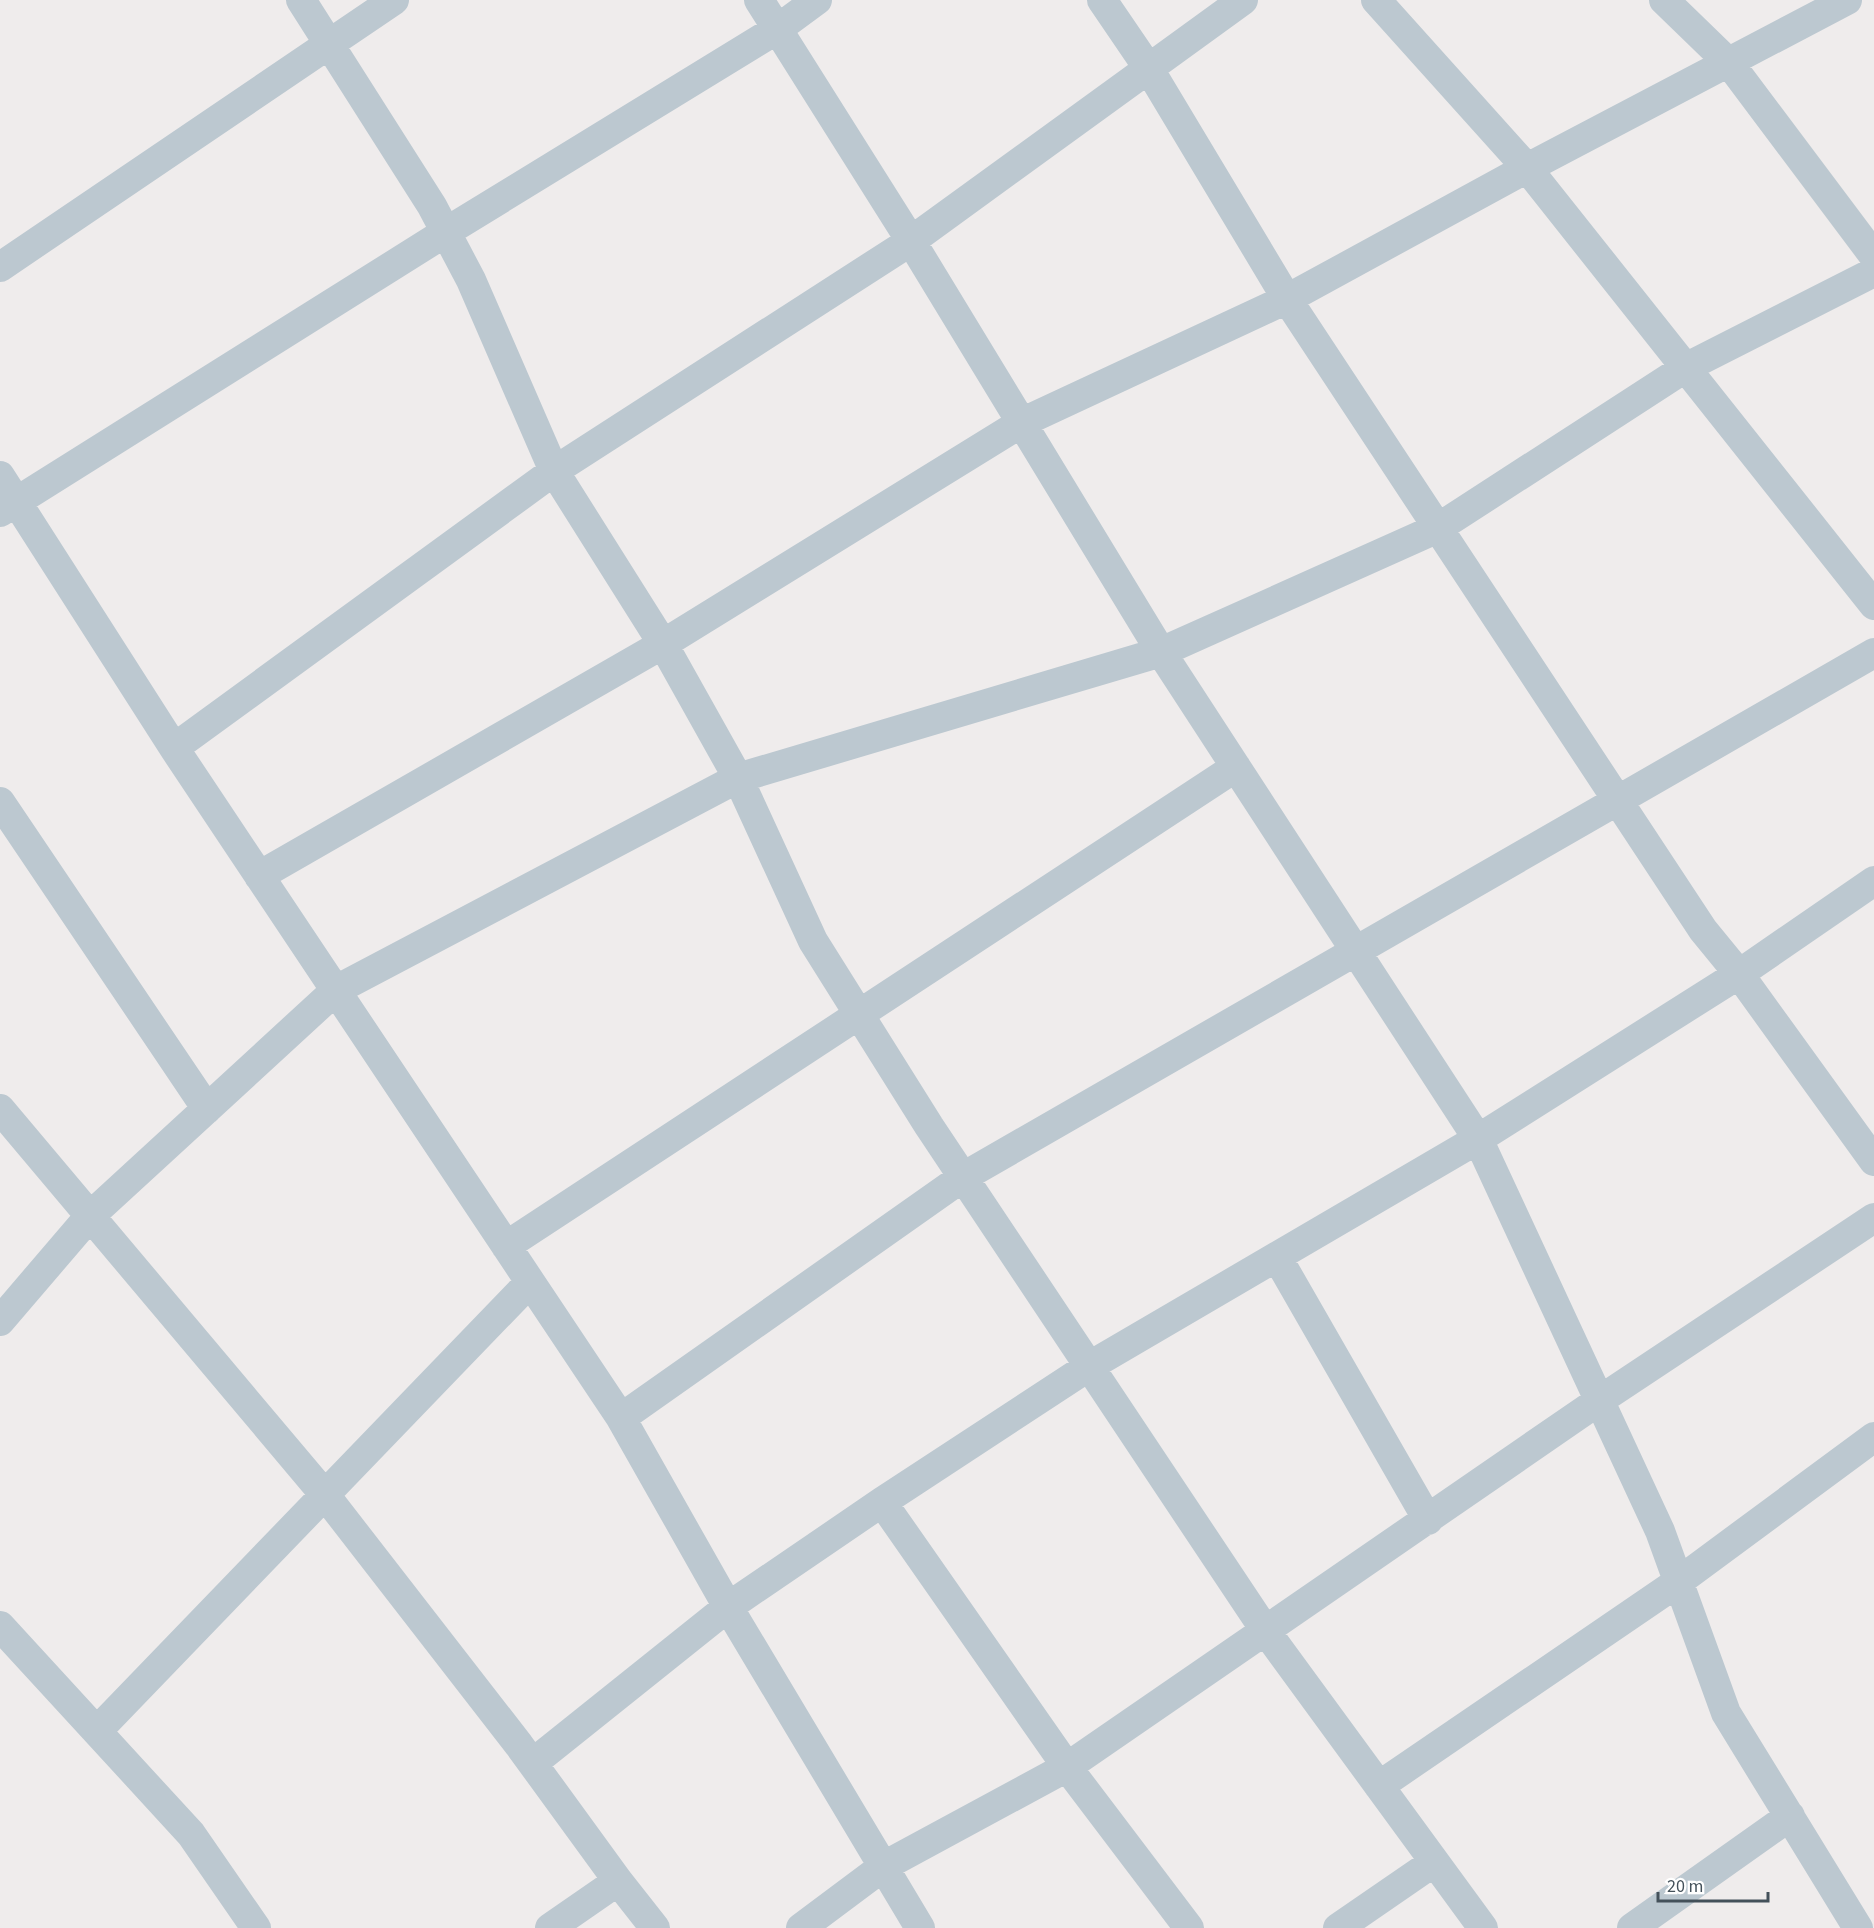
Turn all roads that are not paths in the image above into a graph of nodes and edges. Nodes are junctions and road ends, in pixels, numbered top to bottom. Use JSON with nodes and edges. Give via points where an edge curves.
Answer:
{"nodes":[{"id":1,"x":301,"y":0,"type":"edge"},
{"id":2,"x":394,"y":0,"type":"edge"},
{"id":3,"x":759,"y":0,"type":"edge"},
{"id":4,"x":817,"y":0,"type":"edge"},
{"id":5,"x":1102,"y":0,"type":"edge"},
{"id":6,"x":1243,"y":0,"type":"edge"},
{"id":7,"x":1376,"y":0,"type":"edge"},
{"id":8,"x":1664,"y":0,"type":"edge"},
{"id":9,"x":1847,"y":0,"type":"edge"},
{"id":10,"x":779,"y":28,"type":"junction"},
{"id":11,"x":330,"y":43,"type":"junction"},
{"id":12,"x":1730,"y":64,"type":"junction"},
{"id":13,"x":1149,"y":69,"type":"junction"},
{"id":14,"x":1527,"y":168,"type":"junction"},
{"id":15,"x":446,"y":232,"type":"junction"},
{"id":16,"x":911,"y":241,"type":"junction"},
{"id":17,"x":1874,"y":255,"type":"edge"},
{"id":18,"x":0,"y":267,"type":"edge"},
{"id":19,"x":1874,"y":272,"type":"edge"},
{"id":20,"x":1287,"y":299,"type":"junction"},
{"id":21,"x":1685,"y":368,"type":"junction"},
{"id":22,"x":1021,"y":423,"type":"junction"},
{"id":23,"x":554,"y":471,"type":"junction"},
{"id":24,"x":0,"y":476,"type":"edge"},
{"id":25,"x":8,"y":506,"type":"edge"},
{"id":26,"x":1438,"y":528,"type":"junction"},
{"id":27,"x":1874,"y":604,"type":"edge"},
{"id":28,"x":663,"y":644,"type":"junction"},
{"id":29,"x":1161,"y":652,"type":"junction"},
{"id":30,"x":1874,"y":653,"type":"edge"},
{"id":31,"x":174,"y":748,"type":"junction"},
{"id":32,"x":1236,"y":767,"type":"junction"},
{"id":33,"x":738,"y":778,"type":"junction"},
{"id":34,"x":1617,"y":799,"type":"junction"},
{"id":35,"x":0,"y":802,"type":"edge"},
{"id":36,"x":259,"y":876,"type":"junction"},
{"id":37,"x":1874,"y":881,"type":"edge"},
{"id":38,"x":1356,"y":950,"type":"junction"},
{"id":39,"x":1739,"y":974,"type":"junction"},
{"id":40,"x":336,"y":990,"type":"junction"},
{"id":41,"x":859,"y":1015,"type":"junction"},
{"id":42,"x":207,"y":1109,"type":"junction"},
{"id":43,"x":0,"y":1110,"type":"edge"},
{"id":44,"x":1478,"y":1139,"type":"junction"},
{"id":45,"x":1874,"y":1161,"type":"edge"},
{"id":46,"x":963,"y":1177,"type":"junction"},
{"id":47,"x":89,"y":1217,"type":"junction"},
{"id":48,"x":1874,"y":1218,"type":"edge"},
{"id":49,"x":506,"y":1246,"type":"junction"},
{"id":50,"x":1277,"y":1257,"type":"junction"},
{"id":51,"x":530,"y":1282,"type":"junction"},
{"id":52,"x":0,"y":1321,"type":"edge"},
{"id":53,"x":1088,"y":1367,"type":"junction"},
{"id":54,"x":1600,"y":1400,"type":"junction"},
{"id":55,"x":621,"y":1418,"type":"junction"},
{"id":56,"x":1872,"y":1441,"type":"edge"},
{"id":57,"x":325,"y":1495,"type":"junction"},
{"id":58,"x":882,"y":1502,"type":"junction"},
{"id":59,"x":1428,"y":1520,"type":"junction"},
{"id":60,"x":1678,"y":1581,"type":"junction"},
{"id":61,"x":728,"y":1607,"type":"junction"},
{"id":62,"x":0,"y":1626,"type":"edge"},
{"id":63,"x":1265,"y":1630,"type":"junction"},
{"id":64,"x":97,"y":1731,"type":"junction"},
{"id":65,"x":532,"y":1763,"type":"junction"},
{"id":66,"x":1067,"y":1767,"type":"junction"},
{"id":67,"x":1379,"y":1786,"type":"junction"},
{"id":68,"x":1790,"y":1816,"type":"junction"},
{"id":69,"x":1434,"y":1862,"type":"junction"},
{"id":70,"x":884,"y":1866,"type":"junction"},
{"id":71,"x":618,"y":1881,"type":"junction"},
{"id":72,"x":256,"y":1928,"type":"edge"},
{"id":73,"x":550,"y":1928,"type":"edge"},
{"id":74,"x":655,"y":1928,"type":"edge"},
{"id":75,"x":801,"y":1928,"type":"edge"},
{"id":76,"x":920,"y":1928,"type":"edge"},
{"id":77,"x":1189,"y":1928,"type":"edge"},
{"id":78,"x":1338,"y":1928,"type":"edge"},
{"id":79,"x":1483,"y":1928,"type":"edge"},
{"id":80,"x":1632,"y":1928,"type":"edge"},
{"id":81,"x":1858,"y":1928,"type":"edge"}],
"edges":[{"from":1,"to":11,"type":"street"},
{"from":2,"to":11,"type":"street"},
{"from":3,"to":10,"type":"street"},
{"from":4,"to":10,"type":"street"},
{"from":5,"to":13,"type":"street"},
{"from":6,"to":13,"type":"street"},
{"from":7,"to":14,"type":"street"},
{"from":8,"to":12,"type":"street"},
{"from":9,"to":12,"type":"street"},
{"from":10,"to":15,"type":"street"},
{"from":10,"to":16,"type":"street"},
{"from":11,"to":15,"type":"street"},
{"from":11,"to":18,"type":"street"},
{"from":12,"to":14,"type":"street"},
{"from":12,"to":17,"type":"street"},
{"from":13,"to":16,"type":"street"},
{"from":13,"to":20,"type":"street"},
{"from":14,"to":20,"type":"street"},
{"from":14,"to":21,"type":"street"},
{"from":15,"to":23,"type":"street","via":[[508,359]]},
{"from":15,"to":25,"type":"street"},
{"from":16,"to":22,"type":"street"},
{"from":16,"to":23,"type":"street"},
{"from":19,"to":21,"type":"street"},
{"from":20,"to":22,"type":"street"},
{"from":20,"to":26,"type":"street"},
{"from":21,"to":26,"type":"street"},
{"from":21,"to":27,"type":"street"},
{"from":22,"to":28,"type":"street"},
{"from":22,"to":29,"type":"street"},
{"from":23,"to":28,"type":"street"},
{"from":23,"to":31,"type":"street"},
{"from":24,"to":25,"type":"street"},
{"from":25,"to":31,"type":"street"},
{"from":26,"to":29,"type":"street"},
{"from":26,"to":34,"type":"street"},
{"from":28,"to":33,"type":"street"},
{"from":28,"to":36,"type":"street"},
{"from":29,"to":32,"type":"street"},
{"from":29,"to":33,"type":"street"},
{"from":30,"to":34,"type":"street"},
{"from":31,"to":36,"type":"street"},
{"from":32,"to":38,"type":"street"},
{"from":32,"to":41,"type":"street"},
{"from":33,"to":40,"type":"street"},
{"from":33,"to":41,"type":"street","via":[[813,941]]},
{"from":34,"to":38,"type":"street"},
{"from":34,"to":39,"type":"street","via":[[1703,930]]},
{"from":35,"to":42,"type":"street"},
{"from":36,"to":40,"type":"street"},
{"from":37,"to":39,"type":"street"},
{"from":38,"to":44,"type":"street"},
{"from":38,"to":46,"type":"street"},
{"from":39,"to":44,"type":"street"},
{"from":39,"to":45,"type":"street"},
{"from":40,"to":42,"type":"street"},
{"from":40,"to":49,"type":"street"},
{"from":41,"to":46,"type":"street"},
{"from":41,"to":49,"type":"street"},
{"from":42,"to":47,"type":"street"},
{"from":43,"to":47,"type":"street"},
{"from":44,"to":50,"type":"street"},
{"from":44,"to":54,"type":"street"},
{"from":46,"to":53,"type":"street"},
{"from":46,"to":55,"type":"street"},
{"from":47,"to":52,"type":"street"},
{"from":47,"to":57,"type":"street"},
{"from":48,"to":54,"type":"street"},
{"from":49,"to":51,"type":"street"},
{"from":50,"to":53,"type":"street"},
{"from":50,"to":59,"type":"street"},
{"from":51,"to":55,"type":"street"},
{"from":51,"to":57,"type":"street"},
{"from":53,"to":58,"type":"street"},
{"from":53,"to":63,"type":"street"},
{"from":54,"to":59,"type":"street"},
{"from":54,"to":60,"type":"street","via":[[1660,1531]]},
{"from":55,"to":61,"type":"street"},
{"from":56,"to":60,"type":"street"},
{"from":57,"to":64,"type":"street"},
{"from":57,"to":65,"type":"street"},
{"from":58,"to":61,"type":"street"},
{"from":58,"to":66,"type":"street"},
{"from":59,"to":63,"type":"street"},
{"from":60,"to":67,"type":"street"},
{"from":60,"to":68,"type":"street","via":[[1726,1713]]},
{"from":61,"to":65,"type":"street"},
{"from":61,"to":70,"type":"street"},
{"from":62,"to":64,"type":"street"},
{"from":63,"to":66,"type":"street"},
{"from":63,"to":67,"type":"street"},
{"from":64,"to":72,"type":"street","via":[[191,1834]]},
{"from":65,"to":71,"type":"street"},
{"from":66,"to":70,"type":"street"},
{"from":66,"to":77,"type":"street"},
{"from":67,"to":69,"type":"street"},
{"from":68,"to":80,"type":"street"},
{"from":68,"to":81,"type":"street"},
{"from":69,"to":78,"type":"street"},
{"from":69,"to":79,"type":"street"},
{"from":70,"to":75,"type":"street"},
{"from":70,"to":76,"type":"street"},
{"from":71,"to":73,"type":"street"},
{"from":71,"to":74,"type":"street"}]}
